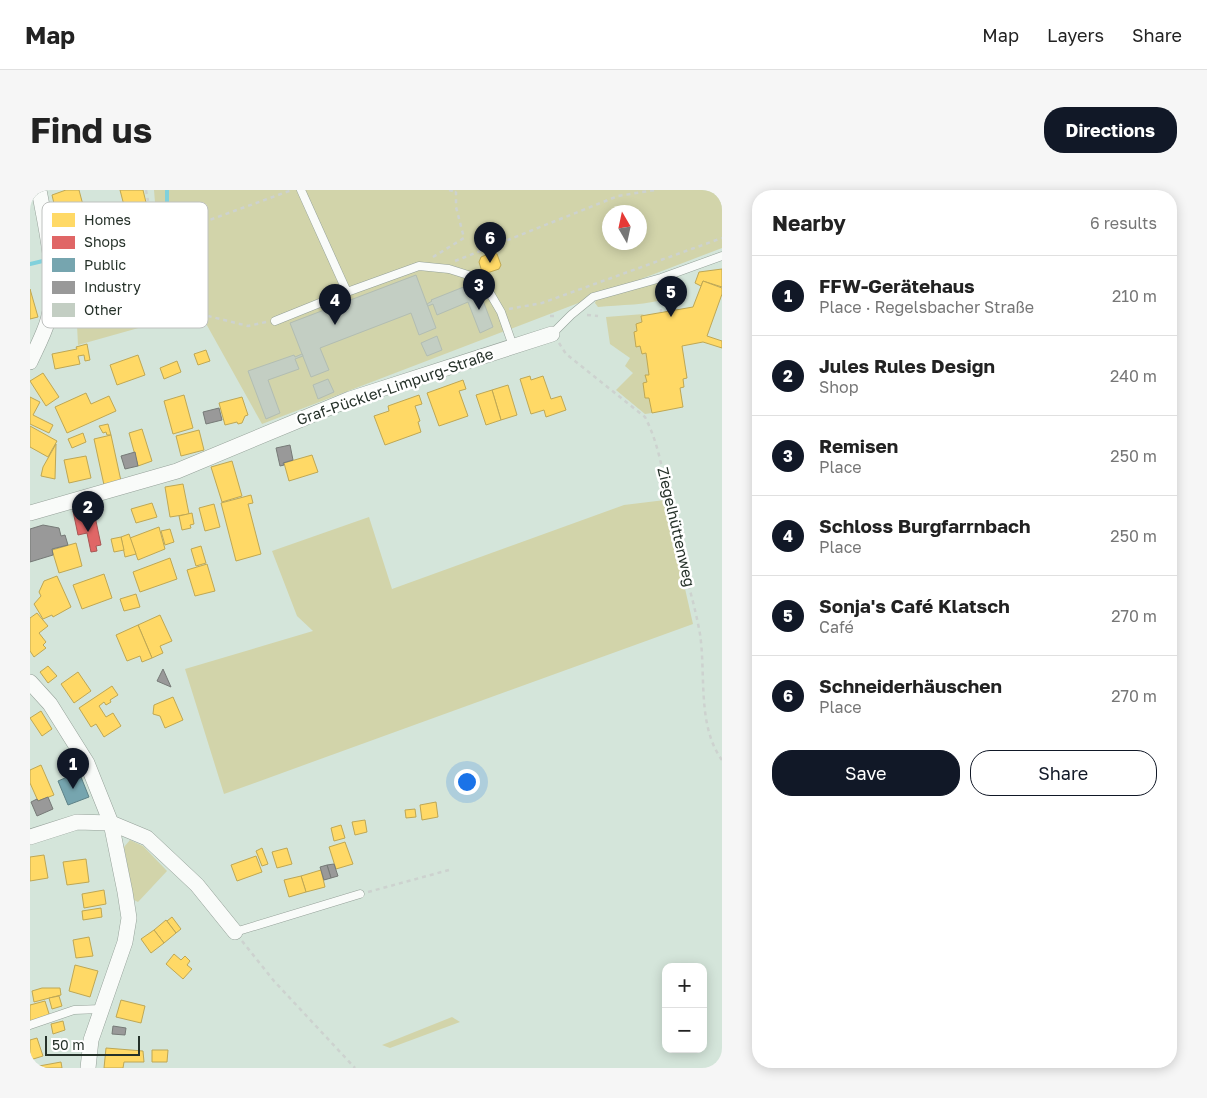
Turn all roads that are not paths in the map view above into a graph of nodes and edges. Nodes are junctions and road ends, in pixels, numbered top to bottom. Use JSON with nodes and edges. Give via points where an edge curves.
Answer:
{"nodes":[{"id":1,"x":39,"y":190,"type":"edge"},
{"id":2,"x":301,"y":190,"type":"edge"},
{"id":3,"x":42,"y":204,"type":"edge"},
{"id":4,"x":722,"y":256,"type":"edge"},
{"id":5,"x":347,"y":292,"type":"junction"},
{"id":6,"x":275,"y":320,"type":"road end"},
{"id":7,"x":44,"y":328,"type":"edge"},
{"id":8,"x":552,"y":334,"type":"joint"},
{"id":9,"x":513,"y":346,"type":"junction"},
{"id":10,"x":30,"y":362,"type":"edge"},
{"id":11,"x":30,"y":513,"type":"edge"},
{"id":12,"x":30,"y":682,"type":"edge"},
{"id":13,"x":111,"y":823,"type":"junction"},
{"id":14,"x":30,"y":837,"type":"edge"},
{"id":15,"x":360,"y":894,"type":"road end"},
{"id":16,"x":235,"y":932,"type":"joint"},
{"id":17,"x":101,"y":1009,"type":"junction"},
{"id":18,"x":30,"y":1025,"type":"edge"},
{"id":19,"x":88,"y":1068,"type":"edge"}],
"edges":[{"from":1,"to":3,"type":"street"},
{"from":2,"to":5,"type":"lane"},
{"from":4,"to":8,"type":"lane","name":"Graf-Pückler-Limpurg-Straße","via":[[594,298],[571,314]]},
{"from":5,"to":6,"type":"lane"},
{"from":5,"to":9,"type":"lane","via":[[419,266],[468,275],[484,283],[501,312]]},
{"from":7,"to":10,"type":"street"},
{"from":8,"to":9,"type":"street","name":"Graf-Pückler-Limpurg-Straße"},
{"from":9,"to":11,"type":"street","name":"Graf-Pückler-Limpurg-Straße","via":[[350,399],[177,470]]},
{"from":12,"to":13,"type":"street","via":[[50,704],[87,763]]},
{"from":13,"to":14,"type":"street","via":[[77,822]]},
{"from":13,"to":16,"type":"street","via":[[147,838],[196,885]]},
{"from":13,"to":17,"type":"street","via":[[129,918]]},
{"from":15,"to":16,"type":"lane"},
{"from":17,"to":18,"type":"lane","via":[[74,1010]]},
{"from":17,"to":19,"type":"street","via":[[91,1040]]}]}
